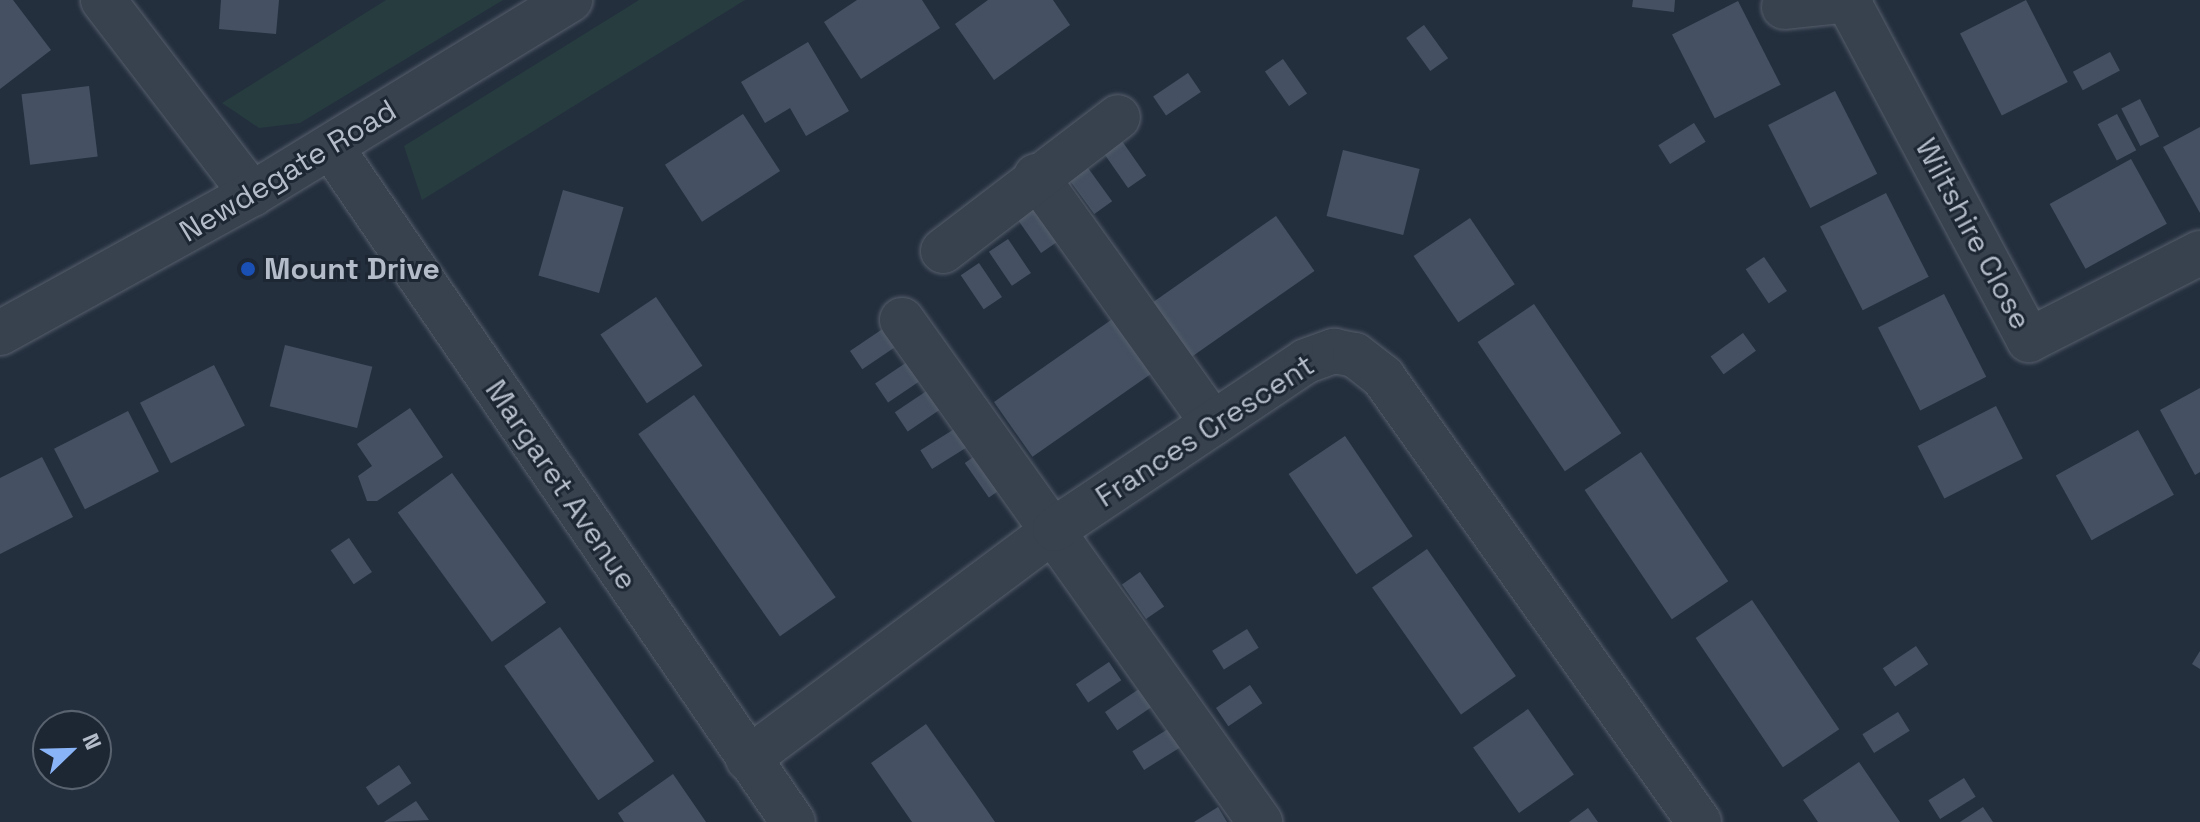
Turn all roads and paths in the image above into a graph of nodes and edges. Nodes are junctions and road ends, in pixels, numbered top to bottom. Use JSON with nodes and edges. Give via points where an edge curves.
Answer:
{"nodes":[{"id":1,"x":103,"y":0,"type":"edge"},
{"id":2,"x":570,"y":0,"type":"edge"},
{"id":3,"x":1850,"y":1,"type":"edge"},
{"id":4,"x":1784,"y":7,"type":"dead end"},
{"id":5,"x":1118,"y":117,"type":"dead end"},
{"id":6,"x":331,"y":147,"type":"junction"},
{"id":7,"x":1036,"y":176,"type":"junction"},
{"id":8,"x":252,"y":194,"type":"junction"},
{"id":9,"x":943,"y":251,"type":"dead end"},
{"id":10,"x":2200,"y":253,"type":"edge"},
{"id":11,"x":902,"y":320,"type":"dead end"},
{"id":12,"x":0,"y":333,"type":"edge"},
{"id":13,"x":1213,"y":423,"type":"junction"},
{"id":14,"x":1055,"y":529,"type":"junction"},
{"id":15,"x":748,"y":759,"type":"junction"},
{"id":16,"x":793,"y":822,"type":"edge"},
{"id":17,"x":1260,"y":822,"type":"edge"},
{"id":18,"x":1699,"y":822,"type":"edge"}],
"edges":[{"from":1,"to":8,"type":"street"},
{"from":2,"to":6,"type":"street","name":"Newdegate Road"},
{"from":3,"to":4,"type":"street","name":"Wiltshire Close"},
{"from":3,"to":10,"type":"street","name":"Wiltshire Close","via":[[2029,340]]},
{"from":5,"to":7,"type":"street"},
{"from":6,"to":8,"type":"street","name":"Newdegate Road"},
{"from":6,"to":15,"type":"street","name":"Margaret Avenue"},
{"from":7,"to":9,"type":"street"},
{"from":7,"to":13,"type":"street"},
{"from":8,"to":12,"type":"street","name":"Newdegate Road"},
{"from":11,"to":14,"type":"street"},
{"from":13,"to":14,"type":"street","name":"Frances Crescent"},
{"from":13,"to":18,"type":"street","name":"Frances Crescent","via":[[1306,361],[1334,351],[1355,355],[1383,377]]},
{"from":14,"to":15,"type":"street","name":"Frances Crescent"},
{"from":14,"to":17,"type":"street"},
{"from":15,"to":16,"type":"street","name":"Margaret Avenue"}]}
